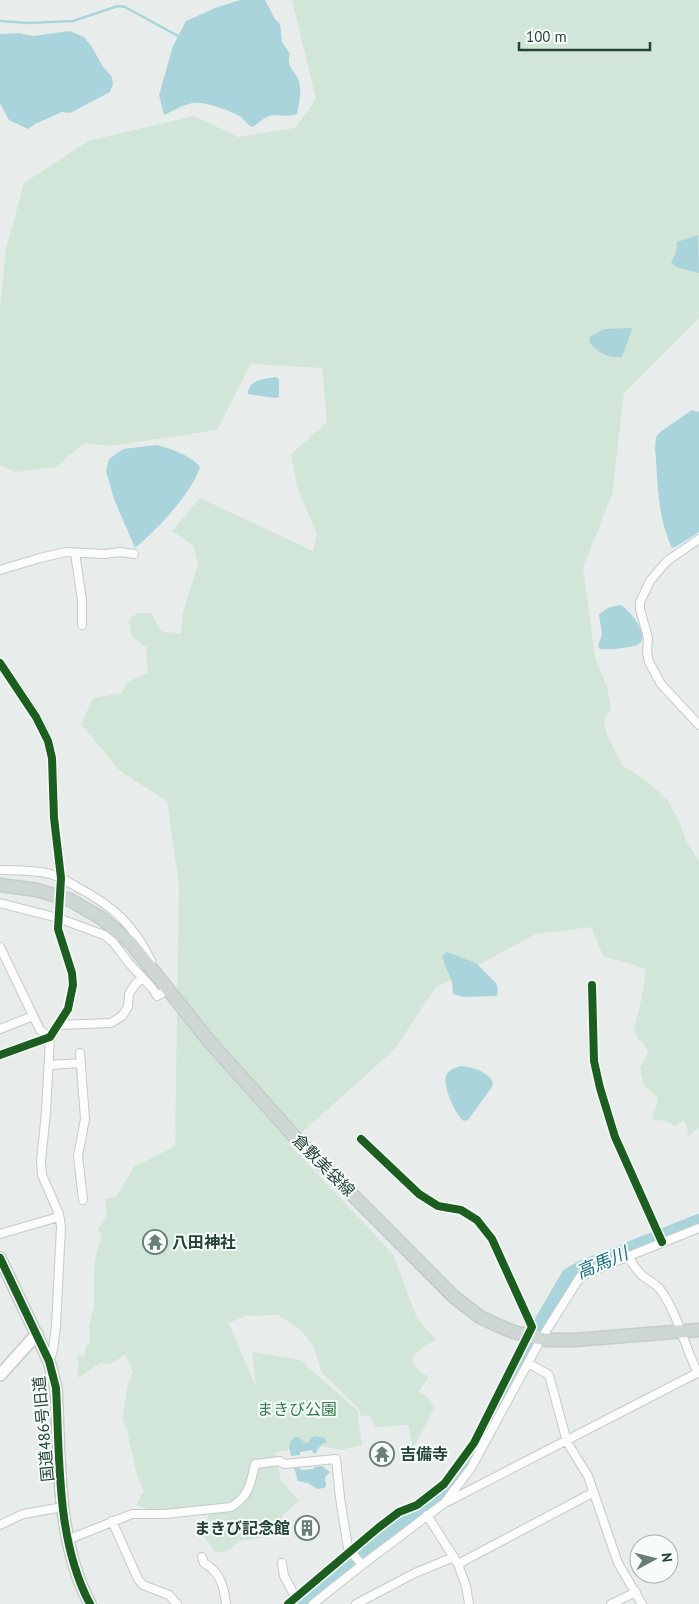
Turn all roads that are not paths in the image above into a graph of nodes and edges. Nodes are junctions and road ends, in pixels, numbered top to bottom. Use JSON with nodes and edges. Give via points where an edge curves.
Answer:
{"nodes":[{"id":1,"x":699,"y":539,"type":"edge"},
{"id":2,"x":75,"y":553,"type":"junction"},
{"id":3,"x":134,"y":554,"type":"dead end"},
{"id":4,"x":0,"y":570,"type":"edge"},
{"id":5,"x":82,"y":625,"type":"dead end"},
{"id":6,"x":0,"y":663,"type":"edge"},
{"id":7,"x":699,"y":725,"type":"edge"},
{"id":8,"x":0,"y":870,"type":"edge"},
{"id":9,"x":61,"y":878,"type":"junction"},
{"id":10,"x":0,"y":885,"type":"edge"},
{"id":11,"x":60,"y":890,"type":"dead end"},
{"id":12,"x":0,"y":903,"type":"edge"},
{"id":13,"x":59,"y":906,"type":"dead end"},
{"id":14,"x":58,"y":918,"type":"junction"},
{"id":15,"x":0,"y":947,"type":"edge"},
{"id":16,"x":142,"y":978,"type":"junction"},
{"id":17,"x":159,"y":979,"type":"junction"},
{"id":18,"x":592,"y":985,"type":"dead end"},
{"id":19,"x":167,"y":990,"type":"junction"},
{"id":20,"x":33,"y":1016,"type":"junction"},
{"id":21,"x":58,"y":1024,"type":"junction"},
{"id":22,"x":0,"y":1029,"type":"edge"},
{"id":23,"x":50,"y":1037,"type":"junction"},
{"id":24,"x":80,"y":1053,"type":"dead end"},
{"id":25,"x":0,"y":1055,"type":"edge"},
{"id":26,"x":81,"y":1063,"type":"junction"},
{"id":27,"x":49,"y":1065,"type":"junction"},
{"id":28,"x":361,"y":1139,"type":"dead end"},
{"id":29,"x":83,"y":1200,"type":"dead end"},
{"id":30,"x":59,"y":1214,"type":"junction"},
{"id":31,"x":699,"y":1228,"type":"edge"},
{"id":32,"x":0,"y":1234,"type":"edge"},
{"id":33,"x":660,"y":1239,"type":"junction"},
{"id":34,"x":628,"y":1256,"type":"junction"},
{"id":35,"x":0,"y":1258,"type":"edge"},
{"id":36,"x":699,"y":1330,"type":"edge"},
{"id":37,"x":680,"y":1331,"type":"junction"},
{"id":38,"x":37,"y":1334,"type":"junction"},
{"id":39,"x":534,"y":1337,"type":"junction"},
{"id":40,"x":49,"y":1361,"type":"junction"},
{"id":41,"x":528,"y":1363,"type":"junction"},
{"id":42,"x":698,"y":1372,"type":"edge"},
{"id":43,"x":0,"y":1376,"type":"edge"},
{"id":44,"x":567,"y":1442,"type":"junction"},
{"id":45,"x":594,"y":1492,"type":"junction"},
{"id":46,"x":443,"y":1504,"type":"junction"},
{"id":47,"x":63,"y":1507,"type":"junction"},
{"id":48,"x":427,"y":1515,"type":"junction"},
{"id":49,"x":112,"y":1521,"type":"junction"},
{"id":50,"x":0,"y":1525,"type":"edge"},
{"id":51,"x":67,"y":1540,"type":"junction"},
{"id":52,"x":352,"y":1554,"type":"junction"},
{"id":53,"x":202,"y":1557,"type":"dead end"},
{"id":54,"x":456,"y":1560,"type":"junction"},
{"id":55,"x":282,"y":1563,"type":"dead end"},
{"id":56,"x":361,"y":1564,"type":"junction"},
{"id":57,"x":636,"y":1592,"type":"junction"},
{"id":58,"x":296,"y":1598,"type":"junction"},
{"id":59,"x":90,"y":1604,"type":"edge"},
{"id":60,"x":177,"y":1604,"type":"edge"},
{"id":61,"x":226,"y":1604,"type":"edge"},
{"id":62,"x":288,"y":1604,"type":"edge"},
{"id":63,"x":313,"y":1604,"type":"edge"},
{"id":64,"x":359,"y":1604,"type":"edge"},
{"id":65,"x":469,"y":1604,"type":"edge"},
{"id":66,"x":611,"y":1604,"type":"edge"},
{"id":67,"x":642,"y":1604,"type":"edge"}],
"edges":[{"from":1,"to":7,"type":"street","via":[[667,561],[650,581],[640,609],[648,638],[649,662],[661,684]]},
{"from":2,"to":3,"type":"street"},
{"from":2,"to":4,"type":"street","via":[[65,552]]},
{"from":2,"to":5,"type":"street"},
{"from":6,"to":9,"type":"street","via":[[48,741]]},
{"from":8,"to":9,"type":"street","via":[[37,872]]},
{"from":9,"to":11,"type":"street"},
{"from":9,"to":17,"type":"street","via":[[115,910],[136,933]]},
{"from":10,"to":17,"type":"main road","name":"倉敷美袋線","via":[[45,892],[89,910],[131,942]]},
{"from":12,"to":14,"type":"street"},
{"from":13,"to":14,"type":"street"},
{"from":14,"to":16,"type":"street","via":[[104,935]]},
{"from":14,"to":21,"type":"street","via":[[58,929],[72,973],[68,1009]]},
{"from":15,"to":20,"type":"street"},
{"from":16,"to":19,"type":"street","via":[[157,996]]},
{"from":16,"to":21,"type":"street","via":[[129,994],[128,1007],[122,1016],[111,1022]]},
{"from":17,"to":19,"type":"main road","name":"倉敷美袋線"},
{"from":18,"to":33,"type":"street","via":[[594,1061],[600,1088],[615,1137]]},
{"from":19,"to":39,"type":"main road","name":"倉敷美袋線","via":[[294,1136],[454,1297],[480,1317]]},
{"from":20,"to":22,"type":"street"},
{"from":20,"to":23,"type":"street","via":[[40,1030]]},
{"from":21,"to":23,"type":"street"},
{"from":23,"to":25,"type":"street"},
{"from":23,"to":27,"type":"street"},
{"from":24,"to":26,"type":"street"},
{"from":26,"to":27,"type":"street"},
{"from":26,"to":29,"type":"street","via":[[85,1119],[78,1156]]},
{"from":27,"to":30,"type":"street","via":[[41,1161],[42,1175]]},
{"from":28,"to":39,"type":"street","via":[[419,1194],[438,1206],[461,1210],[477,1220],[492,1239]]},
{"from":30,"to":32,"type":"street"},
{"from":30,"to":40,"type":"street","via":[[56,1326]]},
{"from":31,"to":33,"type":"street"},
{"from":33,"to":34,"type":"street"},
{"from":34,"to":37,"type":"street","via":[[635,1268],[661,1290],[673,1309]]},
{"from":34,"to":39,"type":"street","via":[[580,1277]]},
{"from":35,"to":38,"type":"street","name":"国道486号旧道"},
{"from":36,"to":37,"type":"main road","name":"倉敷美袋線"},
{"from":37,"to":39,"type":"main road","name":"倉敷美袋線","via":[[574,1340]]},
{"from":37,"to":42,"type":"street"},
{"from":38,"to":40,"type":"street","name":"国道486号旧道"},
{"from":38,"to":43,"type":"street"},
{"from":39,"to":41,"type":"street"},
{"from":39,"to":52,"type":"street","via":[[474,1443],[444,1484],[417,1505],[399,1512]]},
{"from":40,"to":47,"type":"street","name":"国道486号旧道","via":[[56,1388]]},
{"from":41,"to":44,"type":"street","via":[[549,1375]]},
{"from":41,"to":46,"type":"street","via":[[471,1468]]},
{"from":42,"to":44,"type":"street"},
{"from":44,"to":45,"type":"street"},
{"from":44,"to":46,"type":"street"},
{"from":45,"to":54,"type":"street"},
{"from":45,"to":57,"type":"street","via":[[618,1563]]},
{"from":46,"to":48,"type":"street"},
{"from":47,"to":50,"type":"street","via":[[23,1514]]},
{"from":47,"to":51,"type":"street","name":"国道486号旧道"},
{"from":48,"to":54,"type":"street"},
{"from":48,"to":56,"type":"street"},
{"from":49,"to":51,"type":"street"},
{"from":49,"to":52,"type":"street","via":[[132,1514],[165,1514],[231,1506],[240,1502],[250,1486],[255,1464],[336,1459],[348,1548]]},
{"from":49,"to":60,"type":"street","via":[[143,1586],[169,1595]]},
{"from":51,"to":59,"type":"street","name":"国道486号旧道","via":[[76,1574]]},
{"from":52,"to":56,"type":"street"},
{"from":52,"to":58,"type":"street"},
{"from":53,"to":61,"type":"street","via":[[204,1563],[219,1575]]},
{"from":54,"to":64,"type":"street","via":[[415,1573]]},
{"from":54,"to":65,"type":"street"},
{"from":55,"to":58,"type":"street","via":[[284,1576]]},
{"from":56,"to":63,"type":"street"},
{"from":57,"to":66,"type":"street"},
{"from":57,"to":67,"type":"street"},
{"from":58,"to":62,"type":"street"}]}
